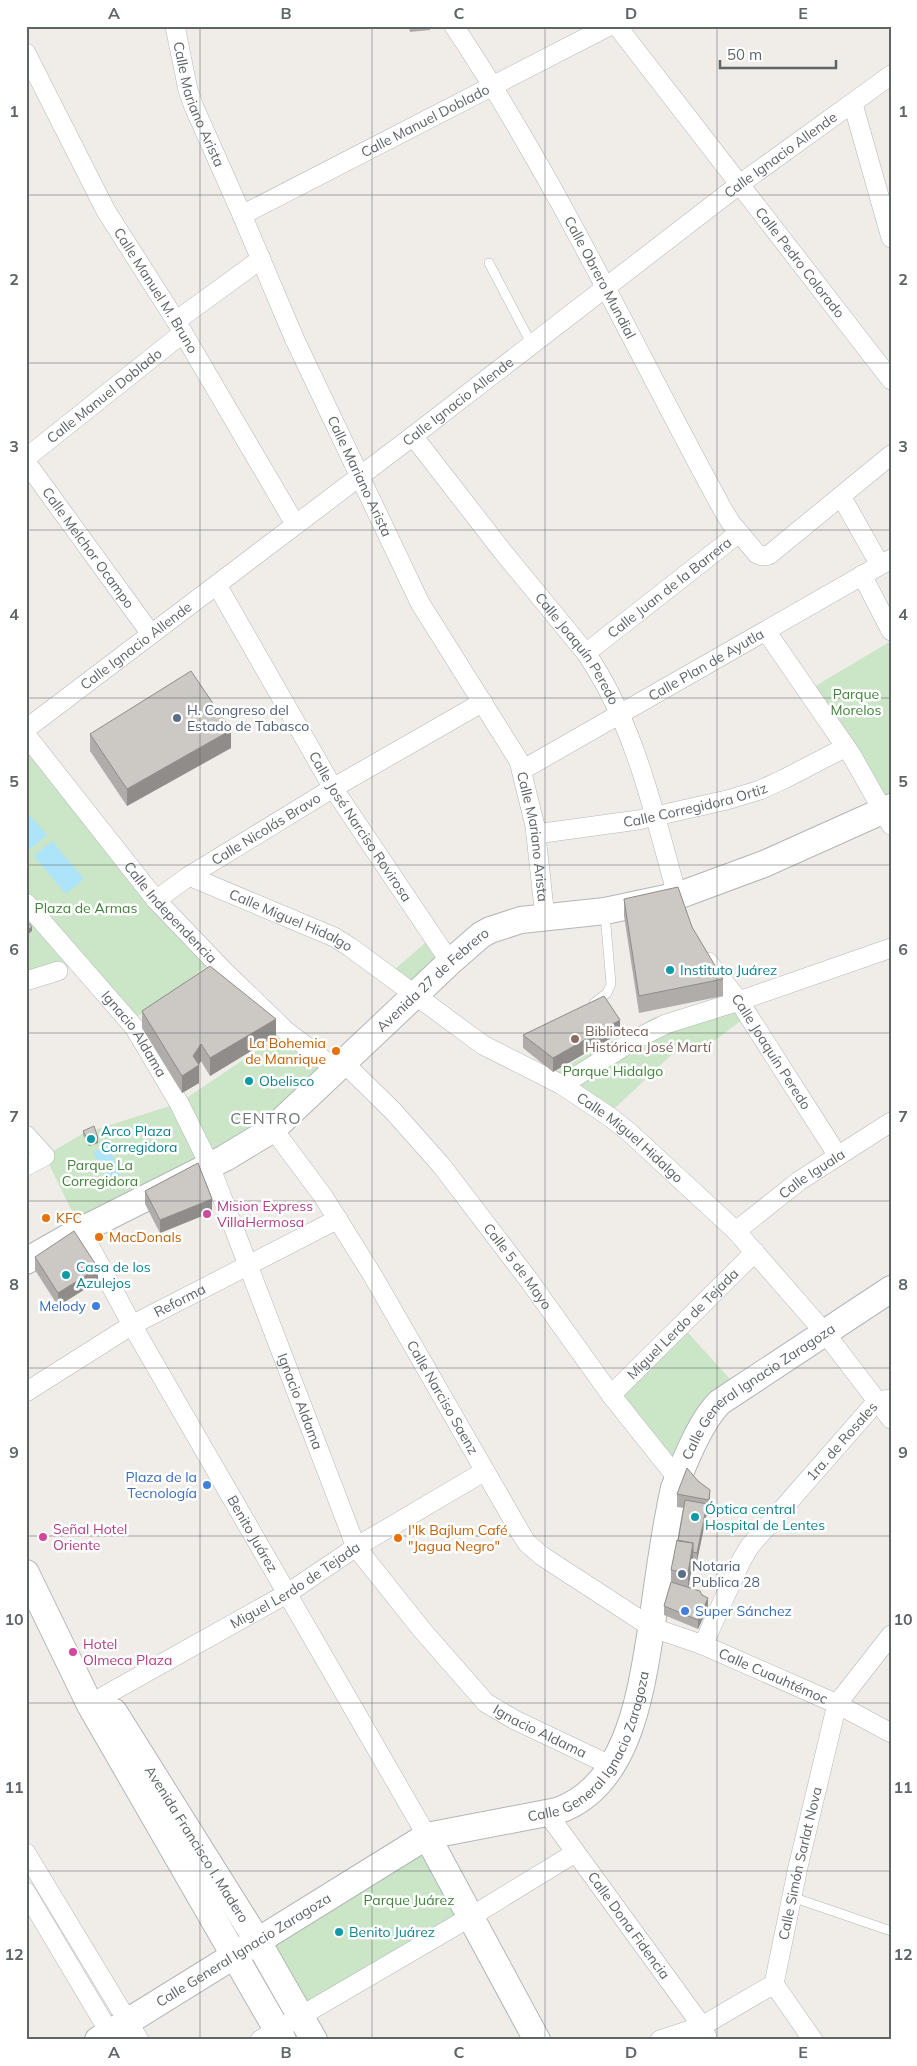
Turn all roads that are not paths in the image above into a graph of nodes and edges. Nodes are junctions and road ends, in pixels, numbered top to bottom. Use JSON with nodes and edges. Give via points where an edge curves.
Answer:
{"nodes":[{"id":1,"x":174,"y":26,"type":"edge"},
{"id":2,"x":454,"y":26,"type":"edge"},
{"id":3,"x":609,"y":26,"type":"edge"},
{"id":4,"x":616,"y":26,"type":"edge"},
{"id":5,"x":26,"y":53,"type":"edge"},
{"id":6,"x":891,"y":75,"type":"edge"},
{"id":7,"x":494,"y":86,"type":"junction"},
{"id":8,"x":853,"y":104,"type":"junction"},
{"id":9,"x":740,"y":184,"type":"junction"},
{"id":10,"x":885,"y":198,"type":"edge"},
{"id":11,"x":242,"y":215,"type":"junction"},
{"id":12,"x":891,"y":238,"type":"edge"},
{"id":13,"x":261,"y":259,"type":"junction"},
{"id":14,"x":489,"y":263,"type":"dead end"},
{"id":15,"x":606,"y":289,"type":"junction"},
{"id":16,"x":179,"y":327,"type":"junction"},
{"id":17,"x":532,"y":345,"type":"junction"},
{"id":18,"x":883,"y":355,"type":"edge"},
{"id":19,"x":891,"y":380,"type":"edge"},
{"id":20,"x":413,"y":436,"type":"junction"},
{"id":21,"x":891,"y":454,"type":"edge"},
{"id":22,"x":26,"y":458,"type":"edge"},
{"id":23,"x":26,"y":462,"type":"edge"},
{"id":24,"x":358,"y":477,"type":"junction"},
{"id":25,"x":840,"y":496,"type":"junction"},
{"id":26,"x":295,"y":524,"type":"junction"},
{"id":27,"x":739,"y":533,"type":"junction"},
{"id":28,"x":885,"y":562,"type":"edge"},
{"id":29,"x":862,"y":575,"type":"junction"},
{"id":30,"x":217,"y":585,"type":"junction"},
{"id":31,"x":766,"y":631,"type":"junction"},
{"id":32,"x":891,"y":631,"type":"edge"},
{"id":33,"x":151,"y":634,"type":"junction"},
{"id":34,"x":586,"y":653,"type":"junction"},
{"id":35,"x":483,"y":702,"type":"junction"},
{"id":36,"x":620,"y":715,"type":"junction"},
{"id":37,"x":26,"y":729,"type":"edge"},
{"id":38,"x":26,"y":734,"type":"edge"},
{"id":39,"x":846,"y":747,"type":"junction"},
{"id":40,"x":522,"y":770,"type":"junction"},
{"id":41,"x":333,"y":788,"type":"junction"},
{"id":42,"x":888,"y":814,"type":"edge"},
{"id":43,"x":655,"y":817,"type":"junction"},
{"id":44,"x":536,"y":834,"type":"junction"},
{"id":45,"x":189,"y":876,"type":"junction"},
{"id":46,"x":156,"y":900,"type":"junction"},
{"id":47,"x":681,"y":901,"type":"junction"},
{"id":48,"x":26,"y":903,"type":"edge"},
{"id":49,"x":605,"y":911,"type":"junction"},
{"id":50,"x":545,"y":918,"type":"junction"},
{"id":51,"x":891,"y":948,"type":"edge"},
{"id":52,"x":701,"y":950,"type":"edge"},
{"id":53,"x":450,"y":962,"type":"junction"},
{"id":54,"x":58,"y":971,"type":"dead end"},
{"id":55,"x":26,"y":980,"type":"edge"},
{"id":56,"x":415,"y":996,"type":"junction"},
{"id":57,"x":739,"y":1001,"type":"junction"},
{"id":58,"x":584,"y":1008,"type":"edge"},
{"id":59,"x":340,"y":1067,"type":"junction"},
{"id":60,"x":562,"y":1085,"type":"junction"},
{"id":61,"x":891,"y":1122,"type":"edge"},
{"id":62,"x":273,"y":1129,"type":"junction"},
{"id":63,"x":26,"y":1135,"type":"edge"},
{"id":64,"x":838,"y":1156,"type":"junction"},
{"id":65,"x":26,"y":1166,"type":"edge"},
{"id":66,"x":210,"y":1166,"type":"junction"},
{"id":67,"x":338,"y":1219,"type":"junction"},
{"id":68,"x":81,"y":1230,"type":"junction"},
{"id":69,"x":736,"y":1231,"type":"junction"},
{"id":70,"x":755,"y":1252,"type":"junction"},
{"id":71,"x":26,"y":1262,"type":"edge"},
{"id":72,"x":248,"y":1265,"type":"junction"},
{"id":73,"x":891,"y":1288,"type":"edge"},
{"id":74,"x":132,"y":1325,"type":"junction"},
{"id":75,"x":825,"y":1334,"type":"junction"},
{"id":76,"x":26,"y":1392,"type":"edge"},
{"id":77,"x":611,"y":1395,"type":"junction"},
{"id":78,"x":884,"y":1400,"type":"edge"},
{"id":79,"x":891,"y":1419,"type":"edge"},
{"id":80,"x":688,"y":1462,"type":"junction"},
{"id":81,"x":485,"y":1472,"type":"junction"},
{"id":82,"x":356,"y":1547,"type":"junction"},
{"id":83,"x":26,"y":1573,"type":"edge"},
{"id":84,"x":288,"y":1593,"type":"junction"},
{"id":85,"x":651,"y":1627,"type":"junction"},
{"id":86,"x":891,"y":1635,"type":"edge"},
{"id":87,"x":703,"y":1645,"type":"junction"},
{"id":88,"x":68,"y":1657,"type":"junction"},
{"id":89,"x":104,"y":1696,"type":"junction"},
{"id":90,"x":837,"y":1704,"type":"junction"},
{"id":91,"x":891,"y":1733,"type":"edge"},
{"id":92,"x":612,"y":1766,"type":"junction"},
{"id":93,"x":547,"y":1813,"type":"junction"},
{"id":94,"x":428,"y":1836,"type":"junction"},
{"id":95,"x":575,"y":1853,"type":"junction"},
{"id":96,"x":26,"y":1854,"type":"edge"},
{"id":97,"x":26,"y":1892,"type":"edge"},
{"id":98,"x":792,"y":1897,"type":"junction"},
{"id":99,"x":472,"y":1916,"type":"junction"},
{"id":100,"x":891,"y":1931,"type":"edge"},
{"id":101,"x":258,"y":1940,"type":"junction"},
{"id":102,"x":234,"y":1955,"type":"junction"},
{"id":103,"x":774,"y":1984,"type":"junction"},
{"id":104,"x":300,"y":2017,"type":"junction"},
{"id":105,"x":705,"y":2033,"type":"edge"},
{"id":106,"x":118,"y":2034,"type":"edge"},
{"id":107,"x":273,"y":2036,"type":"edge"},
{"id":108,"x":314,"y":2040,"type":"edge"},
{"id":109,"x":537,"y":2040,"type":"edge"},
{"id":110,"x":660,"y":2040,"type":"edge"},
{"id":111,"x":813,"y":2040,"type":"edge"}],
"edges":[{"from":1,"to":11,"type":"street","name":"Calle Mariano Arista","via":[[191,99]]},
{"from":2,"to":7,"type":"street","name":"Calle Obrero Mundial"},
{"from":3,"to":7,"type":"street","name":"Calle Manuel Doblado"},
{"from":4,"to":9,"type":"street","name":"Calle Pedro Colorado"},
{"from":5,"to":16,"type":"street","name":"Calle Manuel M. Bruno","via":[[106,211]]},
{"from":6,"to":8,"type":"street","name":"Calle Ignacio Allende"},
{"from":7,"to":11,"type":"street","name":"Calle Manuel Doblado"},
{"from":7,"to":15,"type":"street","name":"Calle Obrero Mundial"},
{"from":8,"to":9,"type":"street","name":"Calle Ignacio Allende"},
{"from":8,"to":10,"type":"street"},
{"from":9,"to":15,"type":"street","name":"Calle Ignacio Allende"},
{"from":9,"to":18,"type":"street","name":"Calle Pedro Colorado"},
{"from":10,"to":12,"type":"street"},
{"from":11,"to":13,"type":"street","name":"Calle Mariano Arista"},
{"from":13,"to":16,"type":"street","name":"Calle Manuel Doblado"},
{"from":13,"to":24,"type":"street","name":"Calle Mariano Arista"},
{"from":14,"to":17,"type":"lane"},
{"from":15,"to":17,"type":"street","name":"Calle Ignacio Allende"},
{"from":15,"to":27,"type":"street","name":"Calle Obrero Mundial","via":[[718,502]]},
{"from":16,"to":22,"type":"street","name":"Calle Manuel Doblado"},
{"from":16,"to":26,"type":"street","name":"Calle Manuel M. Bruno"},
{"from":17,"to":20,"type":"street","name":"Calle Ignacio Allende"},
{"from":18,"to":19,"type":"street","name":"Calle Pedro Colorado"},
{"from":20,"to":24,"type":"street","name":"Calle Ignacio Allende"},
{"from":20,"to":34,"type":"street","name":"Calle Joaquín Peredo"},
{"from":21,"to":25,"type":"street","name":"Calle Juan de la Barrera"},
{"from":23,"to":33,"type":"street","name":"Calle Melchor Ocampo"},
{"from":24,"to":26,"type":"street","name":"Calle Ignacio Allende"},
{"from":24,"to":35,"type":"street","name":"Calle Mariano Arista","via":[[423,610]]},
{"from":25,"to":27,"type":"street","name":"Calle Juan de la Barrera","via":[[768,556],[759,555]]},
{"from":25,"to":28,"type":"street"},
{"from":26,"to":30,"type":"street","name":"Calle Ignacio Allende"},
{"from":27,"to":34,"type":"street","name":"Calle Juan de la Barrera"},
{"from":28,"to":29,"type":"street","name":"Calle Plan de Ayutla"},
{"from":29,"to":31,"type":"street","name":"Calle Plan de Ayutla"},
{"from":29,"to":32,"type":"street"},
{"from":30,"to":33,"type":"street","name":"Calle Ignacio Allende"},
{"from":30,"to":41,"type":"street","name":"Calle José Narciso Rovirosa"},
{"from":31,"to":36,"type":"street","name":"Calle Plan de Ayutla"},
{"from":31,"to":39,"type":"street"},
{"from":33,"to":37,"type":"street","name":"Calle Ignacio Allende"},
{"from":34,"to":36,"type":"street","name":"Calle Joaquín Peredo"},
{"from":35,"to":40,"type":"street","name":"Calle Mariano Arista","via":[[518,758]]},
{"from":35,"to":41,"type":"street","name":"Calle Nicolás Bravo"},
{"from":36,"to":40,"type":"street","name":"Calle Plan de Ayutla"},
{"from":36,"to":43,"type":"street","name":"Calle Joaquín Peredo"},
{"from":38,"to":46,"type":"street","name":"Calle Independencia"},
{"from":39,"to":42,"type":"street"},
{"from":39,"to":43,"type":"street","name":"Calle Corregidora Ortiz","via":[[760,790]]},
{"from":40,"to":44,"type":"street","name":"Calle Mariano Arista"},
{"from":41,"to":45,"type":"street","name":"Calle Nicolás Bravo"},
{"from":41,"to":53,"type":"street","name":"Calle José Narciso Rovirosa"},
{"from":42,"to":47,"type":"street","name":"Avenida 27 de Febrero"},
{"from":43,"to":44,"type":"street","name":"Calle Corregidora Ortiz"},
{"from":43,"to":47,"type":"street","name":"Calle Joaquín Peredo"},
{"from":44,"to":50,"type":"street","name":"Calle Mariano Arista"},
{"from":45,"to":46,"type":"street","name":"Calle Nicolás Bravo"},
{"from":45,"to":56,"type":"street","name":"Calle Miguel Hidalgo","via":[[334,937]]},
{"from":46,"to":59,"type":"street","name":"Calle Independencia","via":[[286,1031]]},
{"from":47,"to":49,"type":"street","name":"Avenida 27 de Febrero"},
{"from":48,"to":66,"type":"street","name":"Ignacio Aldama","via":[[134,1027],[179,1103]]},
{"from":49,"to":50,"type":"street","name":"Avenida 27 de Febrero"},
{"from":49,"to":58,"type":"lane","via":[[611,984],[607,993]]},
{"from":50,"to":53,"type":"street","name":"Avenida 27 de Febrero","via":[[510,922],[490,930]]},
{"from":51,"to":57,"type":"street"},
{"from":52,"to":57,"type":"street","name":"Calle Joaquín Peredo"},
{"from":53,"to":56,"type":"street","name":"Avenida 27 de Febrero"},
{"from":54,"to":55,"type":"street"},
{"from":56,"to":59,"type":"street","name":"Avenida 27 de Febrero"},
{"from":56,"to":60,"type":"street","name":"Calle Miguel Hidalgo","via":[[483,1045]]},
{"from":57,"to":60,"type":"street","via":[[651,1031]]},
{"from":57,"to":64,"type":"street","name":"Calle Joaquín Peredo"},
{"from":59,"to":62,"type":"street","name":"Avenida 27 de Febrero"},
{"from":59,"to":77,"type":"street","name":"Calle 5 de Mayo","via":[[400,1118],[447,1172]]},
{"from":60,"to":69,"type":"street","name":"Calle Miguel Hidalgo","via":[[620,1124]]},
{"from":61,"to":64,"type":"street","name":"Calle Iguala"},
{"from":62,"to":66,"type":"street","name":"Avenida 27 de Febrero"},
{"from":62,"to":67,"type":"street","name":"Calle Narciso Saenz"},
{"from":63,"to":65,"type":"street","via":[[45,1156]]},
{"from":64,"to":69,"type":"street","name":"Calle Iguala","via":[[799,1181]]},
{"from":66,"to":68,"type":"street","name":"Avenida 27 de Febrero"},
{"from":66,"to":72,"type":"street","name":"Ignacio Aldama"},
{"from":67,"to":72,"type":"street","name":"Reforma"},
{"from":67,"to":81,"type":"street","name":"Calle Narciso Saenz"},
{"from":68,"to":71,"type":"street","name":"Avenida 27 de Febrero"},
{"from":68,"to":74,"type":"street","name":"Benito Juárez"},
{"from":69,"to":70,"type":"street","name":"Calle Miguel Hidalgo"},
{"from":70,"to":75,"type":"street","name":"Calle Miguel Hidalgo"},
{"from":70,"to":77,"type":"street","name":"Miguel Lerdo de Tejada"},
{"from":72,"to":74,"type":"street","name":"Reforma"},
{"from":72,"to":82,"type":"street","name":"Ignacio Aldama"},
{"from":73,"to":75,"type":"street","name":"Calle General Ignacio Zaragoza"},
{"from":74,"to":76,"type":"street","name":"Reforma"},
{"from":74,"to":84,"type":"street","name":"Benito Juárez"},
{"from":75,"to":78,"type":"street","name":"Calle Miguel Hidalgo"},
{"from":75,"to":80,"type":"street","name":"Calle General Ignacio Zaragoza","via":[[720,1402],[710,1412]]},
{"from":77,"to":80,"type":"street","name":"Calle 5 de Mayo"},
{"from":78,"to":79,"type":"street","name":"Calle Miguel Hidalgo"},
{"from":78,"to":87,"type":"street","name":"1ra. de Rosales","via":[[768,1522],[750,1546]]},
{"from":80,"to":85,"type":"street","name":"Calle General Ignacio Zaragoza","via":[[672,1500]]},
{"from":81,"to":82,"type":"street","name":"Miguel Lerdo de Tejada"},
{"from":81,"to":85,"type":"street","name":"Calle Narciso Saenz","via":[[534,1550]]},
{"from":82,"to":84,"type":"street","name":"Miguel Lerdo de Tejada"},
{"from":82,"to":92,"type":"street","name":"Ignacio Aldama","via":[[486,1704]]},
{"from":83,"to":88,"type":"street","name":"Avenida Francisco I. Madero"},
{"from":84,"to":89,"type":"street","name":"Miguel Lerdo de Tejada"},
{"from":84,"to":94,"type":"street","name":"Benito Juárez"},
{"from":85,"to":87,"type":"street","name":"Calle Cuauhtémoc"},
{"from":85,"to":92,"type":"street","name":"Calle General Ignacio Zaragoza","via":[[640,1693]]},
{"from":86,"to":90,"type":"street","name":"Calle Simón Sarlat Nova"},
{"from":87,"to":90,"type":"street","name":"Calle Cuauhtémoc"},
{"from":88,"to":89,"type":"street","name":"Avenida Francisco I. Madero"},
{"from":88,"to":102,"type":"street","name":"Avenida Francisco I. Madero","via":[[90,1705]]},
{"from":89,"to":101,"type":"street","name":"Avenida Francisco I. Madero"},
{"from":90,"to":91,"type":"street","name":"Calle Cuauhtémoc"},
{"from":90,"to":98,"type":"street","name":"Calle Simón Sarlat Nova"},
{"from":92,"to":93,"type":"street","name":"Calle General Ignacio Zaragoza","via":[[585,1796],[566,1808]]},
{"from":93,"to":94,"type":"street","name":"Calle General Ignacio Zaragoza"},
{"from":93,"to":95,"type":"street","name":"Calle Dona Fidencia"},
{"from":94,"to":99,"type":"street"},
{"from":94,"to":101,"type":"street","name":"Calle General Ignacio Zaragoza"},
{"from":95,"to":99,"type":"street"},
{"from":95,"to":105,"type":"street","name":"Calle Dona Fidencia"},
{"from":96,"to":106,"type":"street"},
{"from":97,"to":106,"type":"street"},
{"from":98,"to":100,"type":"lane"},
{"from":98,"to":103,"type":"street","name":"Calle Simón Sarlat Nova"},
{"from":99,"to":104,"type":"street"},
{"from":99,"to":109,"type":"street"},
{"from":101,"to":102,"type":"street","name":"Calle General Ignacio Zaragoza"},
{"from":101,"to":104,"type":"street","name":"Avenida Francisco I. Madero"},
{"from":102,"to":106,"type":"street","name":"Calle General Ignacio Zaragoza"},
{"from":102,"to":107,"type":"street","name":"Avenida Francisco I. Madero"},
{"from":103,"to":105,"type":"street"},
{"from":103,"to":111,"type":"street"},
{"from":104,"to":107,"type":"street"},
{"from":104,"to":108,"type":"street","name":"Avenida Francisco I. Madero"},
{"from":105,"to":110,"type":"street"}]}
